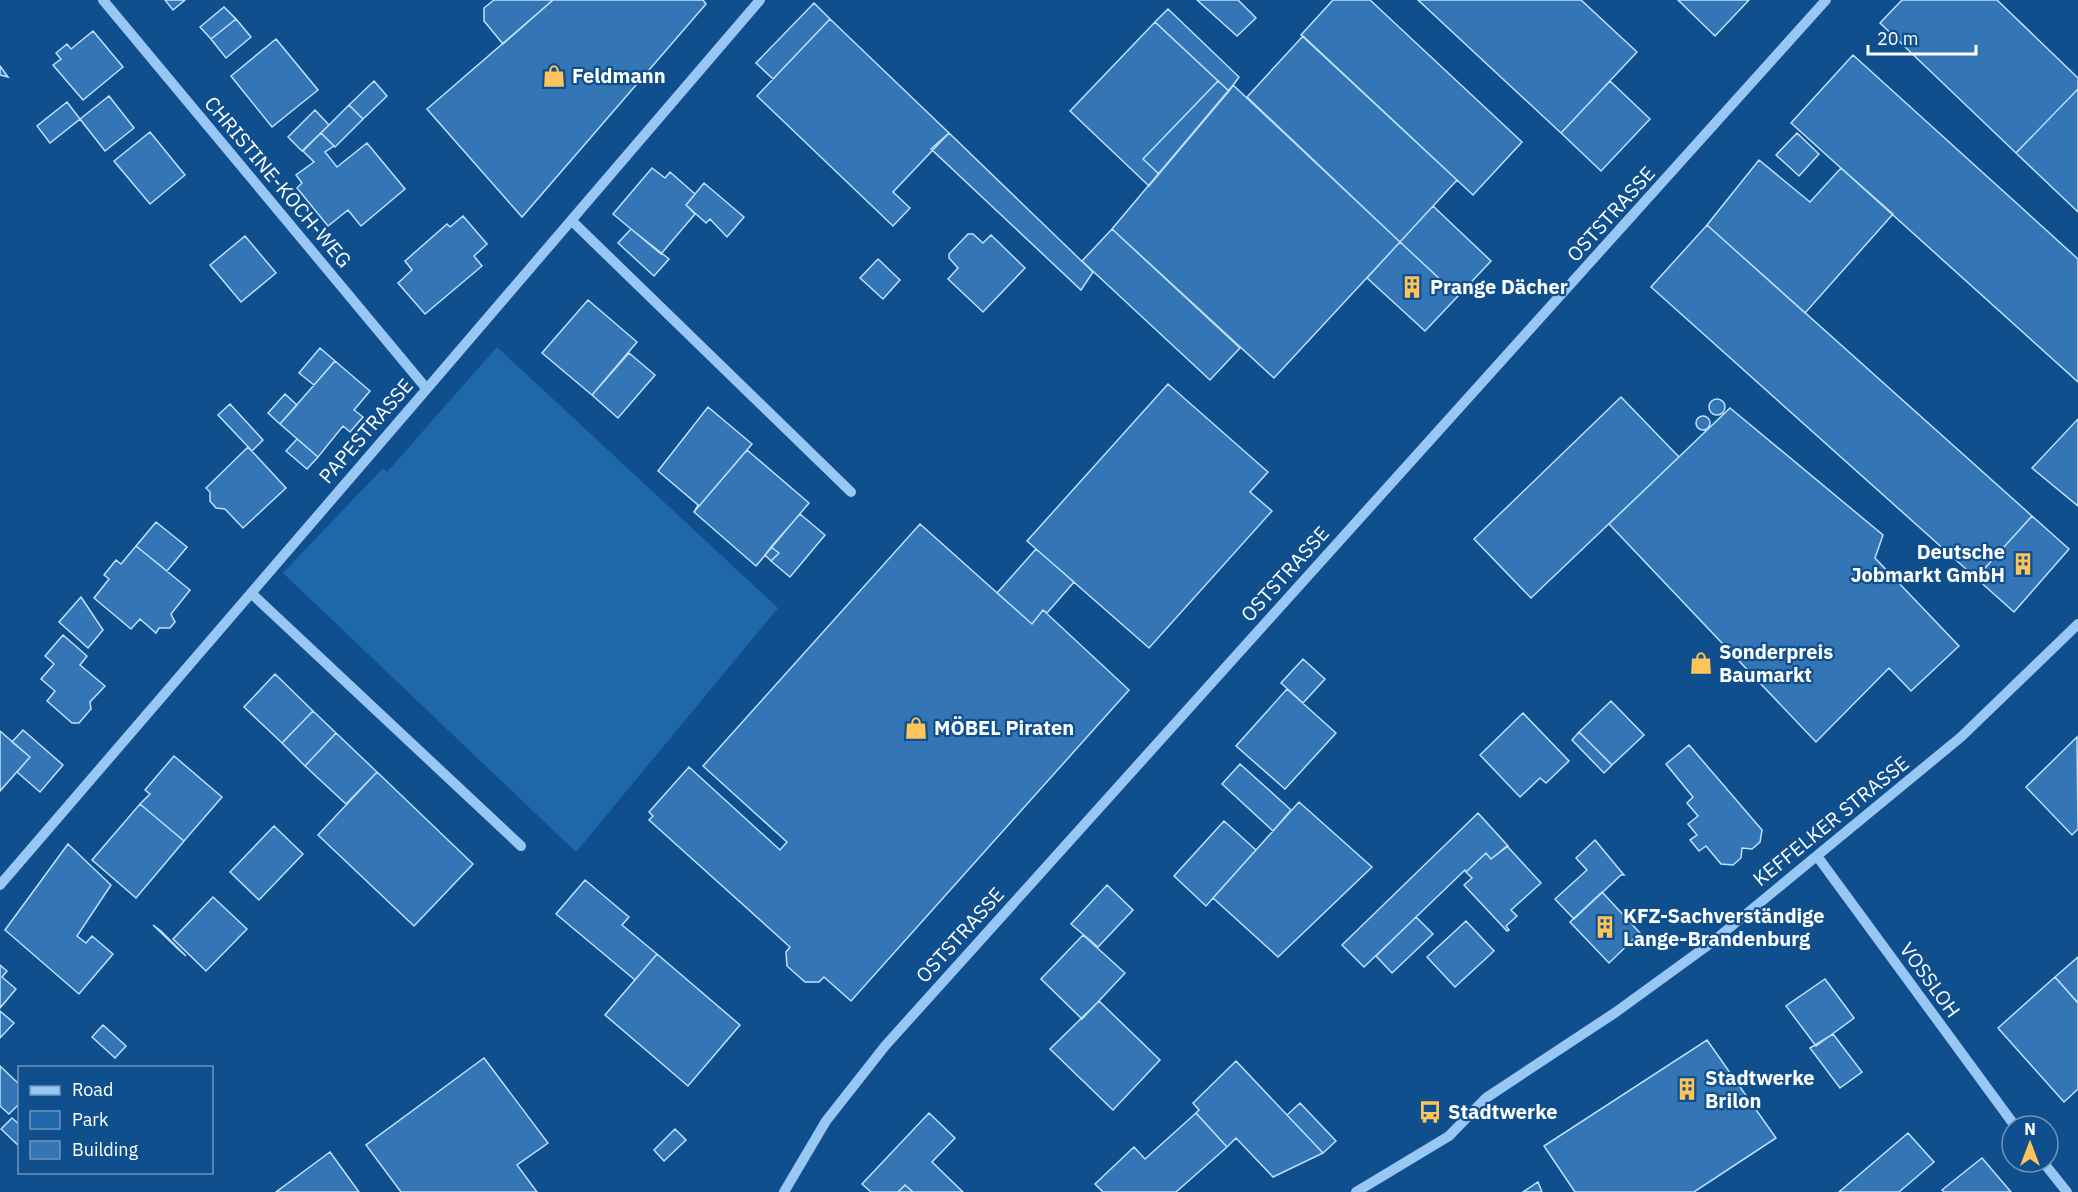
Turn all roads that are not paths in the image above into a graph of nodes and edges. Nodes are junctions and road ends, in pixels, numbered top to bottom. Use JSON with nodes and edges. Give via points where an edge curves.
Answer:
{"nodes":[{"id":1,"x":103,"y":0,"type":"edge"},
{"id":2,"x":760,"y":0,"type":"edge"},
{"id":3,"x":1826,"y":0,"type":"edge"},
{"id":4,"x":573,"y":221,"type":"junction"},
{"id":5,"x":426,"y":388,"type":"junction"},
{"id":6,"x":850,"y":492,"type":"dead end"},
{"id":7,"x":250,"y":593,"type":"junction"},
{"id":8,"x":2078,"y":624,"type":"edge"},
{"id":9,"x":521,"y":846,"type":"dead end"},
{"id":10,"x":1817,"y":856,"type":"junction"},
{"id":11,"x":0,"y":885,"type":"edge"},
{"id":12,"x":2006,"y":1114,"type":"edge"},
{"id":13,"x":2053,"y":1174,"type":"edge"},
{"id":14,"x":786,"y":1190,"type":"edge"},
{"id":15,"x":1356,"y":1192,"type":"edge"},
{"id":16,"x":2067,"y":1192,"type":"edge"}],
"edges":[{"from":1,"to":5,"type":"street","name":"CHRISTINE-KOCH-WEG"},
{"from":2,"to":4,"type":"street","name":"PAPESTRASSE"},
{"from":3,"to":14,"type":"street","name":"OSTSTRASSE","via":[[885,1046],[826,1121]]},
{"from":4,"to":5,"type":"street","name":"PAPESTRASSE"},
{"from":4,"to":6,"type":"street"},
{"from":5,"to":7,"type":"street","name":"PAPESTRASSE"},
{"from":7,"to":9,"type":"street"},
{"from":7,"to":11,"type":"street","name":"PAPESTRASSE"},
{"from":8,"to":10,"type":"street","name":"KEFFELKER STRASSE","via":[[1961,737]]},
{"from":10,"to":12,"type":"street","name":"VOSSLOH"},
{"from":10,"to":15,"type":"street","name":"KEFFELKER STRASSE","via":[[1711,943],[1486,1098],[1449,1136]]},
{"from":13,"to":16,"type":"street"}]}
